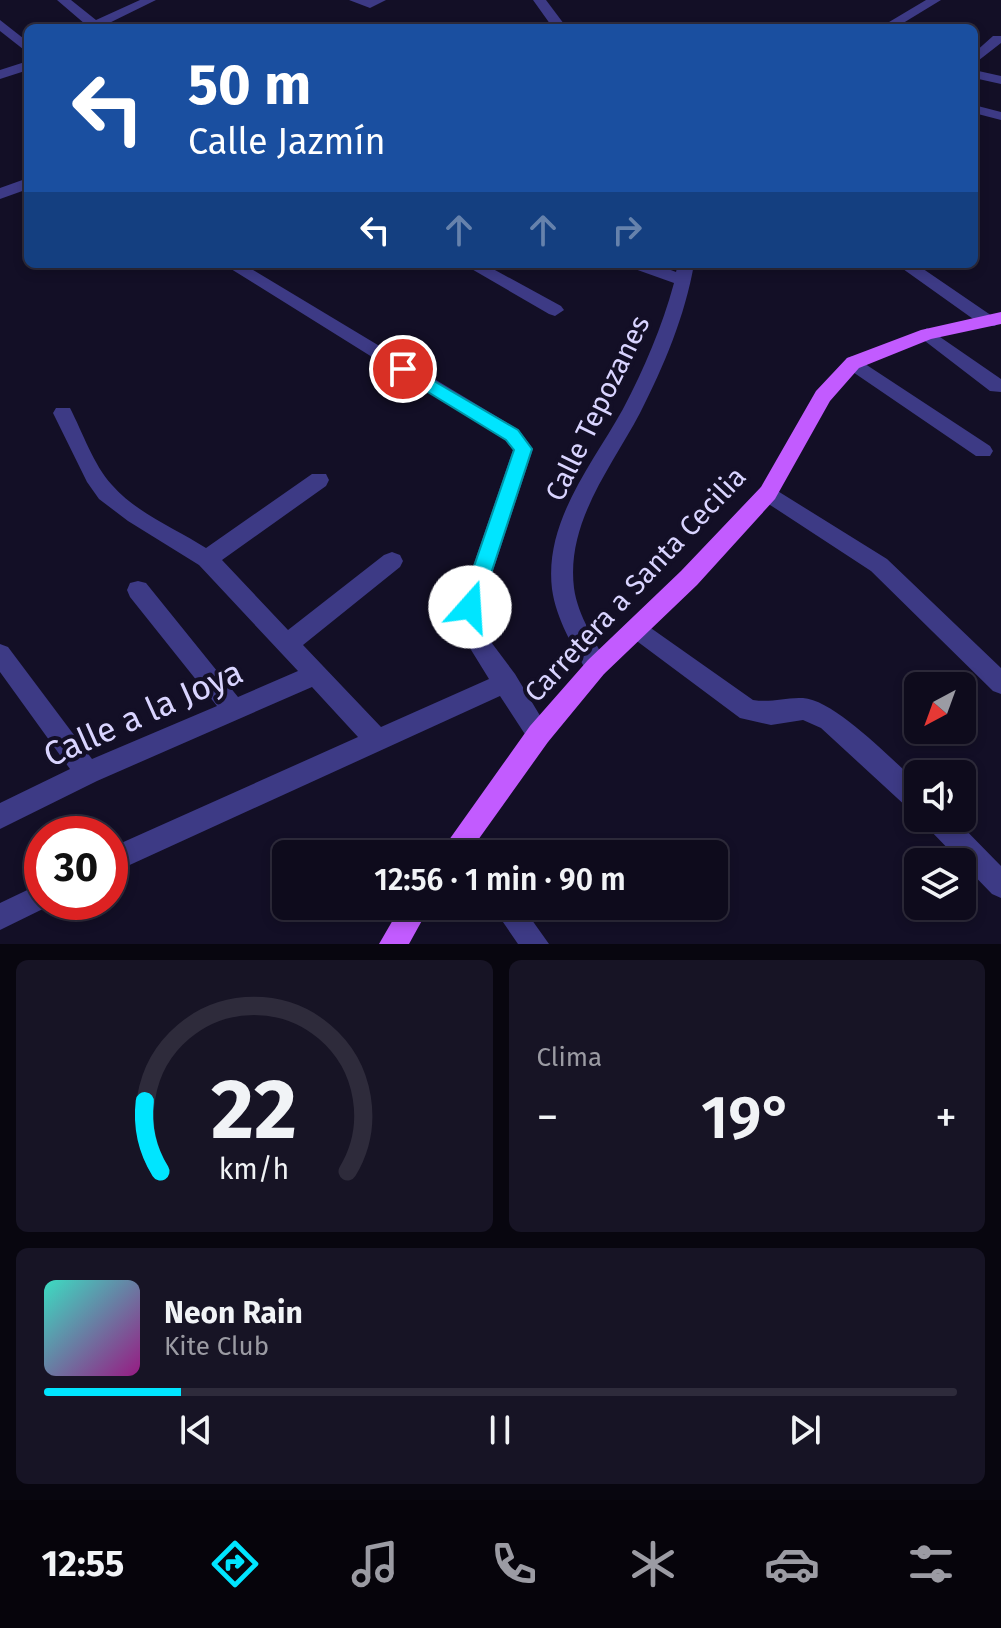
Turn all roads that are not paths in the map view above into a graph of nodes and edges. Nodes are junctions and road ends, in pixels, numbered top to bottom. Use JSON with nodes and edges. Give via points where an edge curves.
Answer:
{"nodes":[{"id":1,"x":63,"y":0,"type":"edge"},
{"id":2,"x":150,"y":0,"type":"edge"},
{"id":3,"x":355,"y":0,"type":"edge"},
{"id":4,"x":539,"y":0,"type":"edge"},
{"id":5,"x":935,"y":0,"type":"edge"},
{"id":6,"x":378,"y":1,"type":"edge"},
{"id":7,"x":0,"y":24,"type":"edge"},
{"id":8,"x":89,"y":24,"type":"edge"},
{"id":9,"x":96,"y":24,"type":"edge"},
{"id":10,"x":557,"y":24,"type":"edge"},
{"id":11,"x":893,"y":24,"type":"edge"},
{"id":12,"x":998,"y":39,"type":"dead end"},
{"id":13,"x":24,"y":45,"type":"edge"},
{"id":14,"x":978,"y":56,"type":"edge"},
{"id":15,"x":24,"y":66,"type":"edge"},
{"id":16,"x":0,"y":75,"type":"edge"},
{"id":17,"x":978,"y":75,"type":"edge"},
{"id":18,"x":1001,"y":80,"type":"edge"},
{"id":19,"x":978,"y":110,"type":"edge"},
{"id":20,"x":1001,"y":116,"type":"edge"},
{"id":21,"x":24,"y":185,"type":"edge"},
{"id":22,"x":0,"y":194,"type":"edge"},
{"id":23,"x":238,"y":268,"type":"edge"},
{"id":24,"x":478,"y":268,"type":"edge"},
{"id":25,"x":662,"y":268,"type":"edge"},
{"id":26,"x":910,"y":268,"type":"edge"},
{"id":27,"x":685,"y":272,"type":"edge"},
{"id":28,"x":555,"y":310,"type":"dead end"},
{"id":29,"x":995,"y":320,"type":"edge"},
{"id":30,"x":927,"y":334,"type":"junction"},
{"id":31,"x":853,"y":363,"type":"junction"},
{"id":32,"x":997,"y":386,"type":"dead end"},
{"id":33,"x":63,"y":413,"type":"dead end"},
{"id":34,"x":983,"y":451,"type":"dead end"},
{"id":35,"x":319,"y":480,"type":"dead end"},
{"id":36,"x":768,"y":493,"type":"junction"},
{"id":37,"x":207,"y":559,"type":"junction"},
{"id":38,"x":392,"y":561,"type":"dead end"},
{"id":39,"x":138,"y":590,"type":"dead end"},
{"id":40,"x":638,"y":629,"type":"junction"},
{"id":41,"x":288,"y":644,"type":"junction"},
{"id":42,"x":0,"y":654,"type":"edge"},
{"id":43,"x":596,"y":667,"type":"junction"},
{"id":44,"x":315,"y":675,"type":"junction"},
{"id":45,"x":507,"y":682,"type":"junction"},
{"id":46,"x":1001,"y":683,"type":"edge"},
{"id":47,"x":233,"y":708,"type":"junction"},
{"id":48,"x":539,"y":734,"type":"junction"},
{"id":49,"x":377,"y":740,"type":"junction"},
{"id":50,"x":88,"y":773,"type":"junction"},
{"id":51,"x":904,"y":787,"type":"edge"},
{"id":52,"x":0,"y":816,"type":"edge"},
{"id":53,"x":950,"y":832,"type":"edge"},
{"id":54,"x":466,"y":840,"type":"edge"},
{"id":55,"x":128,"y":853,"type":"edge"},
{"id":56,"x":1001,"y":885,"type":"edge"},
{"id":57,"x":24,"y":905,"type":"edge"},
{"id":58,"x":0,"y":917,"type":"edge"},
{"id":59,"x":408,"y":920,"type":"edge"},
{"id":60,"x":516,"y":920,"type":"edge"},
{"id":61,"x":393,"y":944,"type":"edge"},
{"id":62,"x":535,"y":944,"type":"edge"}],
"edges":[{"from":1,"to":8,"type":"street"},
{"from":2,"to":9,"type":"street"},
{"from":3,"to":6,"type":"street"},
{"from":4,"to":10,"type":"street"},
{"from":5,"to":11,"type":"street"},
{"from":7,"to":13,"type":"street"},
{"from":12,"to":14,"type":"street"},
{"from":15,"to":16,"type":"street"},
{"from":17,"to":18,"type":"street"},
{"from":19,"to":20,"type":"street"},
{"from":21,"to":22,"type":"street"},
{"from":23,"to":45,"type":"street","via":[[512,435],[523,449],[470,607],[471,632]]},
{"from":24,"to":28,"type":"street"},
{"from":25,"to":27,"type":"street"},
{"from":26,"to":29,"type":"street"},
{"from":27,"to":43,"type":"street","name":"Calle Tepozanes","via":[[647,379],[588,481],[566,539],[562,586]]},
{"from":29,"to":30,"type":"main road","name":"Carretera a Santa Cecilia"},
{"from":30,"to":31,"type":"main road","name":"Carretera a Santa Cecilia"},
{"from":30,"to":32,"type":"street"},
{"from":31,"to":34,"type":"street"},
{"from":31,"to":36,"type":"main road","name":"Carretera a Santa Cecilia","via":[[823,396]]},
{"from":33,"to":37,"type":"street","via":[[106,493]]},
{"from":35,"to":37,"type":"street"},
{"from":36,"to":40,"type":"main road","name":"Carretera a Santa Cecilia"},
{"from":36,"to":46,"type":"street","via":[[879,565]]},
{"from":37,"to":41,"type":"street"},
{"from":38,"to":41,"type":"street"},
{"from":39,"to":47,"type":"street"},
{"from":40,"to":43,"type":"main road","name":"Carretera a Santa Cecilia"},
{"from":40,"to":51,"type":"street","via":[[748,710],[771,714],[804,709],[829,720]]},
{"from":41,"to":44,"type":"street"},
{"from":42,"to":50,"type":"street"},
{"from":43,"to":48,"type":"main road","name":"Carretera a Santa Cecilia"},
{"from":44,"to":47,"type":"street","name":"Calle a la Joya"},
{"from":44,"to":49,"type":"street"},
{"from":45,"to":48,"type":"street"},
{"from":45,"to":49,"type":"street"},
{"from":47,"to":50,"type":"street","name":"Calle a la Joya"},
{"from":48,"to":54,"type":"main road","name":"Carretera a Santa Cecilia"},
{"from":49,"to":55,"type":"street"},
{"from":50,"to":52,"type":"street","name":"Calle a la Joya"},
{"from":53,"to":56,"type":"street"},
{"from":57,"to":58,"type":"street"},
{"from":59,"to":61,"type":"main road"},
{"from":60,"to":62,"type":"street"}]}
